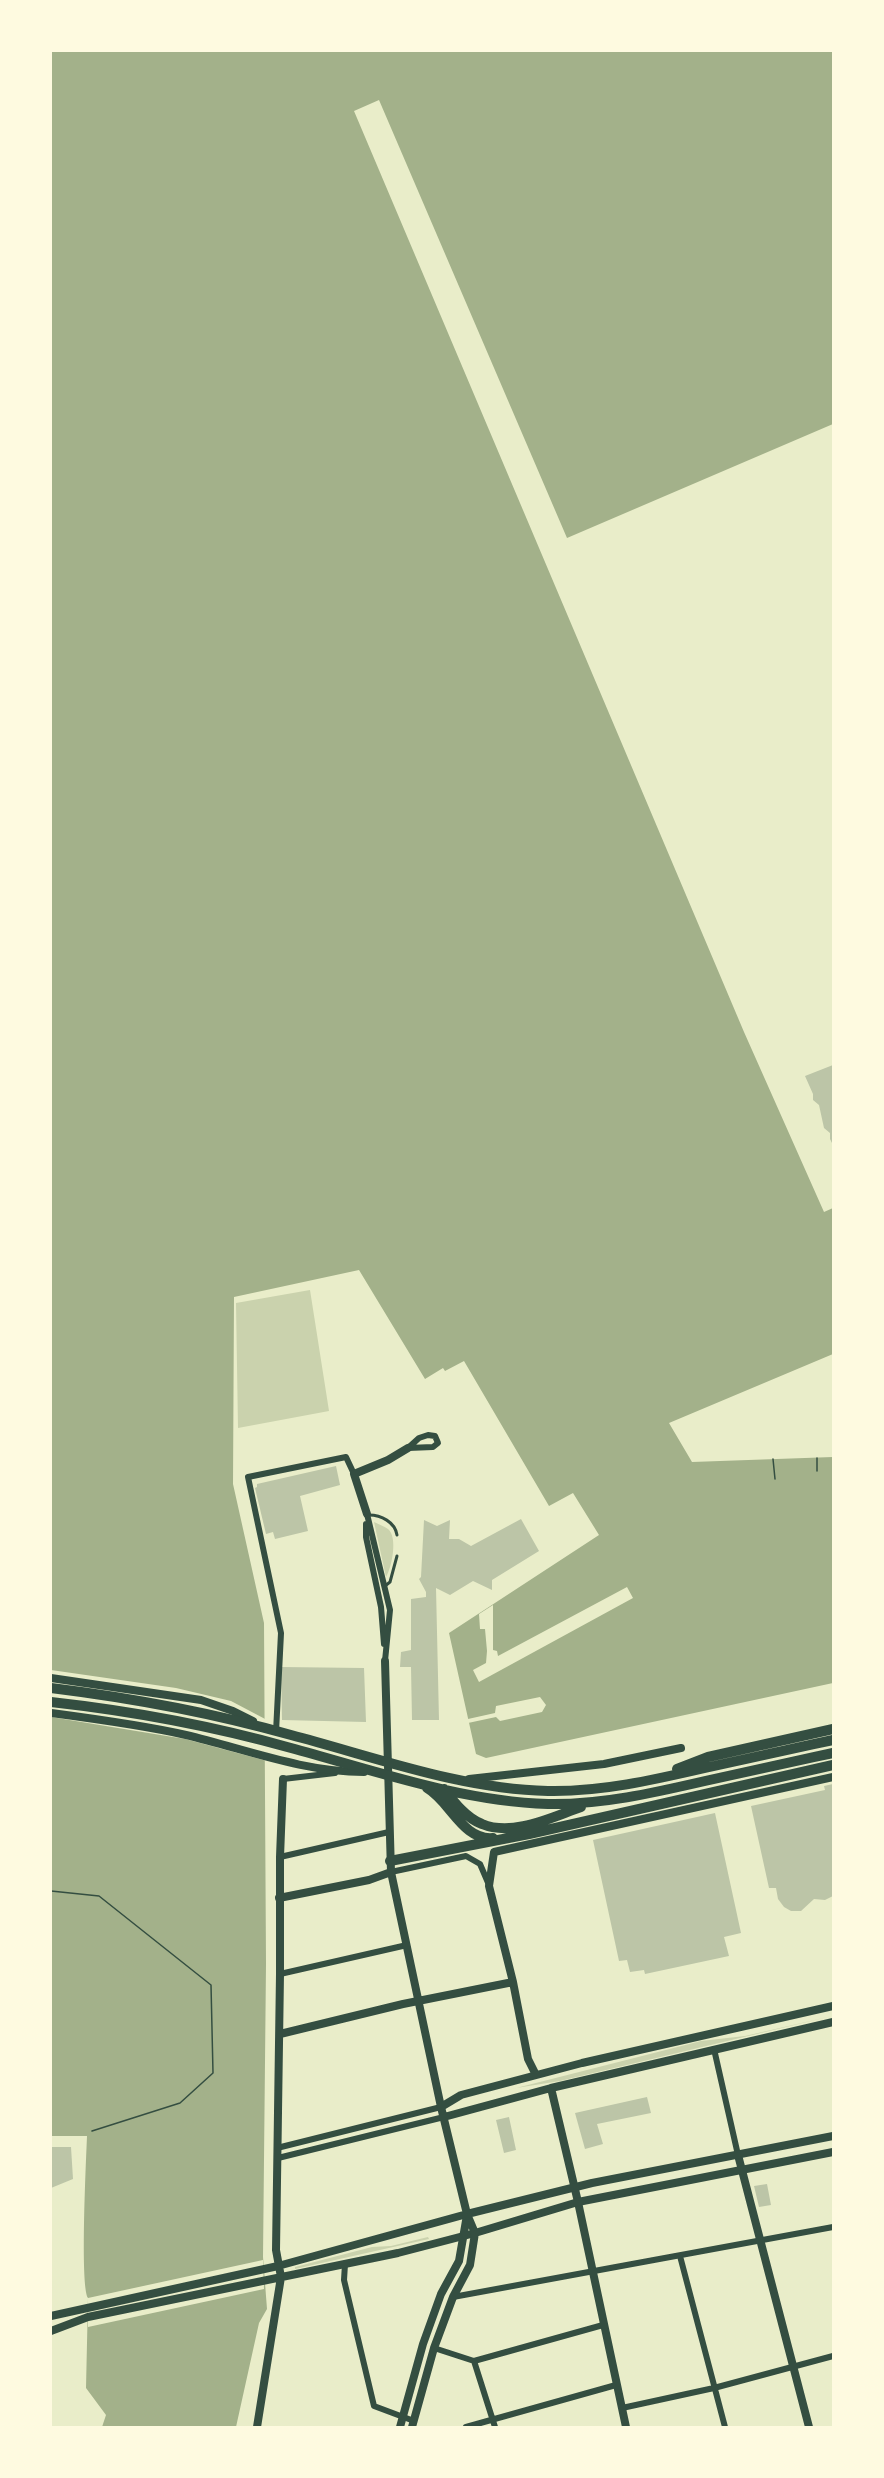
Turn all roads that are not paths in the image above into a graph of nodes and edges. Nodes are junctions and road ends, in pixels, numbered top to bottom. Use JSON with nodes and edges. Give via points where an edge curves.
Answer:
{"nodes":[{"id":1,"x":408,"y":1448,"type":"dead end"},
{"id":2,"x":354,"y":1473,"type":"junction"},
{"id":3,"x":367,"y":1514,"type":"junction"},
{"id":4,"x":397,"y":1535,"type":"dead end"},
{"id":5,"x":397,"y":1556,"type":"dead end"},
{"id":6,"x":383,"y":1587,"type":"junction"},
{"id":7,"x":386,"y":1661,"type":"junction"},
{"id":8,"x":51,"y":1678,"type":"edge"},
{"id":9,"x":51,"y":1688,"type":"edge"},
{"id":10,"x":51,"y":1702,"type":"edge"},
{"id":11,"x":51,"y":1713,"type":"edge"},
{"id":12,"x":833,"y":1729,"type":"edge"},
{"id":13,"x":276,"y":1734,"type":"junction"},
{"id":14,"x":833,"y":1740,"type":"edge"},
{"id":15,"x":681,"y":1748,"type":"dead end"},
{"id":16,"x":833,"y":1753,"type":"edge"},
{"id":17,"x":833,"y":1765,"type":"edge"},
{"id":18,"x":389,"y":1768,"type":"junction"},
{"id":19,"x":339,"y":1772,"type":"junction"},
{"id":20,"x":833,"y":1777,"type":"edge"},
{"id":21,"x":283,"y":1779,"type":"joint"},
{"id":22,"x":389,"y":1832,"type":"junction"},
{"id":23,"x":529,"y":1834,"type":"junction"},
{"id":24,"x":280,"y":1857,"type":"junction"},
{"id":25,"x":390,"y":1866,"type":"junction"},
{"id":26,"x":489,"y":1886,"type":"junction"},
{"id":27,"x":279,"y":1898,"type":"junction"},
{"id":28,"x":407,"y":1946,"type":"junction"},
{"id":29,"x":280,"y":1974,"type":"junction"},
{"id":30,"x":513,"y":1982,"type":"junction"},
{"id":31,"x":419,"y":2001,"type":"junction"},
{"id":32,"x":833,"y":2006,"type":"edge"},
{"id":33,"x":833,"y":2022,"type":"edge"},
{"id":34,"x":280,"y":2034,"type":"junction"},
{"id":35,"x":714,"y":2049,"type":"junction"},
{"id":36,"x":536,"y":2075,"type":"junction"},
{"id":37,"x":551,"y":2088,"type":"junction"},
{"id":38,"x":441,"y":2108,"type":"junction"},
{"id":39,"x":444,"y":2117,"type":"junction"},
{"id":40,"x":833,"y":2136,"type":"edge"},
{"id":41,"x":278,"y":2148,"type":"junction"},
{"id":42,"x":833,"y":2152,"type":"edge"},
{"id":43,"x":738,"y":2154,"type":"junction"},
{"id":44,"x":278,"y":2158,"type":"junction"},
{"id":45,"x":741,"y":2170,"type":"junction"},
{"id":46,"x":574,"y":2187,"type":"junction"},
{"id":47,"x":578,"y":2202,"type":"junction"},
{"id":48,"x":467,"y":2214,"type":"junction"},
{"id":49,"x":833,"y":2229,"type":"edge"},
{"id":50,"x":475,"y":2233,"type":"junction"},
{"id":51,"x":462,"y":2236,"type":"junction"},
{"id":52,"x":760,"y":2241,"type":"junction"},
{"id":53,"x":680,"y":2256,"type":"junction"},
{"id":54,"x":345,"y":2265,"type":"junction"},
{"id":55,"x":278,"y":2266,"type":"junction"},
{"id":56,"x":591,"y":2273,"type":"junction"},
{"id":57,"x":281,"y":2277,"type":"junction"},
{"id":58,"x":453,"y":2297,"type":"junction"},
{"id":59,"x":88,"y":2313,"type":"junction"},
{"id":60,"x":51,"y":2316,"type":"edge"},
{"id":61,"x":603,"y":2325,"type":"junction"},
{"id":62,"x":51,"y":2331,"type":"edge"},
{"id":63,"x":434,"y":2348,"type":"junction"},
{"id":64,"x":833,"y":2356,"type":"edge"},
{"id":65,"x":474,"y":2361,"type":"junction"},
{"id":66,"x":793,"y":2367,"type":"junction"},
{"id":67,"x":616,"y":2385,"type":"junction"},
{"id":68,"x":714,"y":2388,"type":"junction"},
{"id":69,"x":622,"y":2408,"type":"junction"},
{"id":70,"x":403,"y":2418,"type":"junction"},
{"id":71,"x":493,"y":2420,"type":"junction"},
{"id":72,"x":413,"y":2424,"type":"edge"},
{"id":73,"x":257,"y":2427,"type":"edge"},
{"id":74,"x":400,"y":2427,"type":"edge"},
{"id":75,"x":466,"y":2427,"type":"edge"},
{"id":76,"x":495,"y":2427,"type":"edge"},
{"id":77,"x":626,"y":2427,"type":"edge"},
{"id":78,"x":725,"y":2427,"type":"edge"},
{"id":79,"x":809,"y":2427,"type":"edge"}],
"edges":[{"from":1,"to":2,"type":"street"},
{"from":2,"to":3,"type":"street"},
{"from":2,"to":13,"type":"street","via":[[346,1457],[248,1477],[281,1633]]},
{"from":3,"to":4,"type":"lane","via":[[388,1521]]},
{"from":3,"to":6,"type":"street"},
{"from":3,"to":7,"type":"street","via":[[366,1537],[381,1607]]},
{"from":5,"to":6,"type":"lane","via":[[390,1582]]},
{"from":6,"to":7,"type":"street","via":[[390,1610]]},
{"from":7,"to":18,"type":"street"},
{"from":8,"to":13,"type":"street","via":[[201,1700],[234,1711]]},
{"from":9,"to":14,"type":"highway","via":[[151,1703],[264,1727],[466,1781],[547,1791],[619,1785]]},
{"from":10,"to":16,"type":"highway","via":[[187,1723],[413,1782],[511,1802],[577,1804],[607,1800]]},
{"from":11,"to":19,"type":"street","via":[[184,1735]]},
{"from":12,"to":18,"type":"highway","via":[[708,1756],[638,1787],[528,1825],[503,1828],[481,1824],[441,1786],[418,1773]]},
{"from":13,"to":18,"type":"street","via":[[347,1752]]},
{"from":15,"to":18,"type":"street","via":[[604,1764],[466,1780]]},
{"from":17,"to":23,"type":"highway"},
{"from":18,"to":19,"type":"street"},
{"from":18,"to":22,"type":"street"},
{"from":18,"to":23,"type":"highway","via":[[437,1793],[463,1825],[477,1835],[488,1838]]},
{"from":19,"to":21,"type":"street"},
{"from":20,"to":26,"type":"street","via":[[494,1852]]},
{"from":21,"to":24,"type":"street"},
{"from":22,"to":24,"type":"street"},
{"from":22,"to":25,"type":"street"},
{"from":23,"to":25,"type":"highway"},
{"from":24,"to":27,"type":"street"},
{"from":25,"to":26,"type":"street","via":[[466,1856],[480,1864]]},
{"from":25,"to":27,"type":"street","via":[[369,1881]]},
{"from":25,"to":28,"type":"street"},
{"from":26,"to":30,"type":"street"},
{"from":27,"to":29,"type":"street"},
{"from":28,"to":29,"type":"street"},
{"from":28,"to":31,"type":"street"},
{"from":29,"to":34,"type":"street"},
{"from":30,"to":31,"type":"street"},
{"from":30,"to":36,"type":"street","via":[[528,2059]]},
{"from":31,"to":34,"type":"street"},
{"from":31,"to":38,"type":"street"},
{"from":32,"to":36,"type":"street"},
{"from":33,"to":35,"type":"street"},
{"from":34,"to":41,"type":"street"},
{"from":35,"to":37,"type":"street"},
{"from":35,"to":43,"type":"street"},
{"from":36,"to":38,"type":"street","via":[[461,2096]]},
{"from":37,"to":39,"type":"street"},
{"from":37,"to":46,"type":"street"},
{"from":38,"to":39,"type":"street"},
{"from":38,"to":41,"type":"street"},
{"from":39,"to":44,"type":"street"},
{"from":39,"to":48,"type":"street"},
{"from":40,"to":43,"type":"main road"},
{"from":41,"to":44,"type":"street"},
{"from":42,"to":45,"type":"main road"},
{"from":43,"to":45,"type":"street"},
{"from":43,"to":46,"type":"main road"},
{"from":44,"to":55,"type":"street"},
{"from":45,"to":47,"type":"main road"},
{"from":45,"to":52,"type":"street"},
{"from":46,"to":47,"type":"street"},
{"from":46,"to":48,"type":"main road"},
{"from":47,"to":50,"type":"main road"},
{"from":47,"to":56,"type":"street"},
{"from":48,"to":50,"type":"main road"},
{"from":48,"to":51,"type":"main road"},
{"from":48,"to":55,"type":"street"},
{"from":49,"to":52,"type":"street"},
{"from":50,"to":51,"type":"street"},
{"from":50,"to":58,"type":"main road","via":[[470,2265]]},
{"from":51,"to":54,"type":"street"},
{"from":51,"to":70,"type":"main road","via":[[459,2261],[441,2294],[423,2344]]},
{"from":52,"to":53,"type":"street"},
{"from":52,"to":66,"type":"street"},
{"from":53,"to":56,"type":"street"},
{"from":53,"to":68,"type":"street"},
{"from":54,"to":57,"type":"street"},
{"from":54,"to":70,"type":"street","via":[[344,2280],[374,2406]]},
{"from":55,"to":57,"type":"street"},
{"from":55,"to":59,"type":"street"},
{"from":56,"to":58,"type":"street"},
{"from":56,"to":61,"type":"street"},
{"from":57,"to":59,"type":"street"},
{"from":57,"to":73,"type":"street"},
{"from":58,"to":63,"type":"main road"},
{"from":59,"to":60,"type":"street"},
{"from":59,"to":62,"type":"street"},
{"from":61,"to":65,"type":"street"},
{"from":61,"to":67,"type":"street"},
{"from":63,"to":65,"type":"street"},
{"from":63,"to":72,"type":"main road"},
{"from":64,"to":66,"type":"street"},
{"from":65,"to":71,"type":"street"},
{"from":66,"to":68,"type":"street"},
{"from":66,"to":79,"type":"street"},
{"from":67,"to":69,"type":"street"},
{"from":67,"to":71,"type":"street"},
{"from":68,"to":69,"type":"street"},
{"from":68,"to":78,"type":"street"},
{"from":69,"to":77,"type":"street"},
{"from":70,"to":72,"type":"street"},
{"from":70,"to":74,"type":"main road"},
{"from":71,"to":75,"type":"street"},
{"from":71,"to":76,"type":"street"}]}
